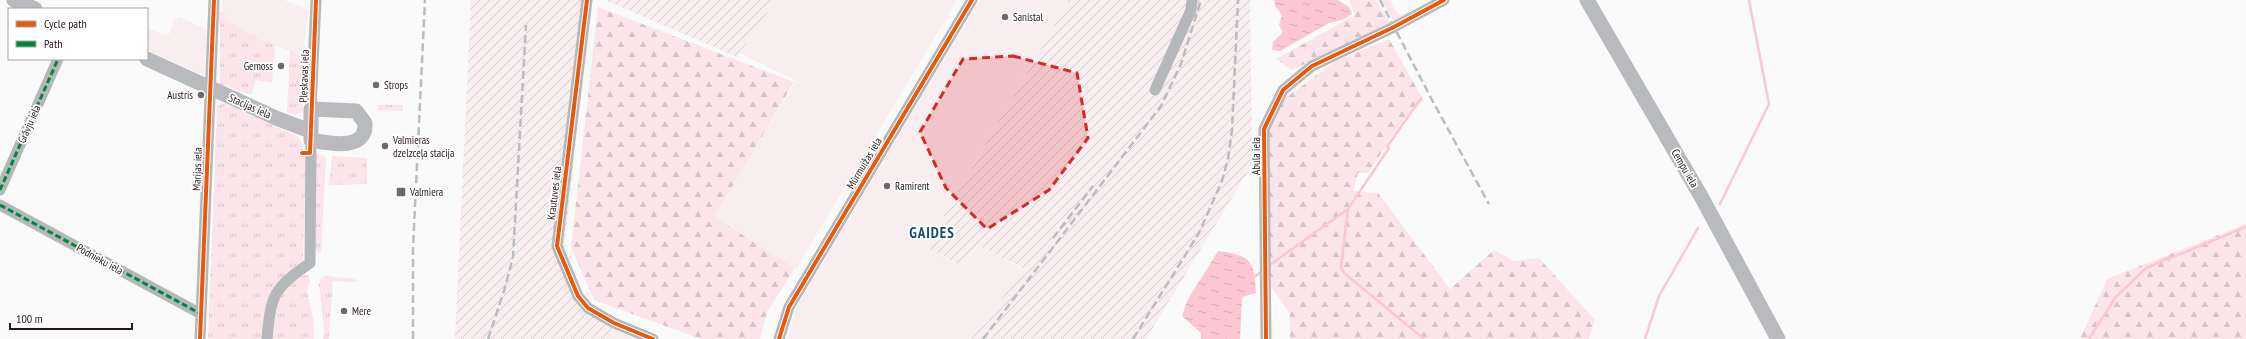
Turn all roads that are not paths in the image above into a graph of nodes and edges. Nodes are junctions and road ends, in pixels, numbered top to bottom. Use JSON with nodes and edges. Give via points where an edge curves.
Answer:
{"nodes":[{"id":1,"x":14,"y":0,"type":"edge"},
{"id":2,"x":214,"y":0,"type":"edge"},
{"id":3,"x":316,"y":0,"type":"edge"},
{"id":4,"x":587,"y":0,"type":"edge"},
{"id":5,"x":972,"y":0,"type":"edge"},
{"id":6,"x":1192,"y":0,"type":"edge"},
{"id":7,"x":1444,"y":0,"type":"edge"},
{"id":8,"x":1587,"y":0,"type":"edge"},
{"id":9,"x":33,"y":8,"type":"edge"},
{"id":10,"x":148,"y":59,"type":"edge"},
{"id":11,"x":58,"y":60,"type":"edge"},
{"id":12,"x":210,"y":88,"type":"junction"},
{"id":13,"x":1155,"y":90,"type":"dead end"},
{"id":14,"x":311,"y":109,"type":"junction"},
{"id":15,"x":310,"y":135,"type":"junction"},
{"id":16,"x":0,"y":190,"type":"edge"},
{"id":17,"x":0,"y":205,"type":"edge"},
{"id":18,"x":201,"y":314,"type":"junction"},
{"id":19,"x":200,"y":339,"type":"edge"},
{"id":20,"x":267,"y":339,"type":"edge"},
{"id":21,"x":653,"y":339,"type":"edge"},
{"id":22,"x":779,"y":339,"type":"edge"},
{"id":23,"x":1266,"y":339,"type":"edge"},
{"id":24,"x":1778,"y":339,"type":"edge"}],
"edges":[{"from":1,"to":9,"type":"main road"},
{"from":2,"to":12,"type":"street","name":"Marijas iela"},
{"from":3,"to":14,"type":"street","name":"Pleskavas iela"},
{"from":4,"to":21,"type":"street","name":"Krautuves iela","via":[[557,246],[578,296],[588,308],[614,323]]},
{"from":5,"to":22,"type":"street","name":"Mūrmuižas iela","via":[[789,307]]},
{"from":6,"to":13,"type":"street","via":[[1191,10]]},
{"from":7,"to":23,"type":"street","name":"Abula iela","via":[[1312,66],[1283,90],[1264,129]]},
{"from":8,"to":24,"type":"main road","name":"Cempu iela","via":[[1702,198]]},
{"from":10,"to":12,"type":"main road","name":"Stacijas iela"},
{"from":11,"to":16,"type":"street","name":"Grāvju iela"},
{"from":12,"to":15,"type":"main road","name":"Stacijas iela"},
{"from":12,"to":18,"type":"street","name":"Marijas iela"},
{"from":14,"to":15,"type":"main road","name":"Pleskavas iela"},
{"from":14,"to":15,"type":"main road","name":"Stacijas iela","via":[[356,111],[363,118],[365,128],[358,139],[346,144]]},
{"from":15,"to":20,"type":"street","name":"Pleskavas iela","via":[[310,263],[285,280],[274,296]]},
{"from":17,"to":18,"type":"street","name":"Podnieku iela"},
{"from":18,"to":19,"type":"street","name":"Marijas iela"}]}
